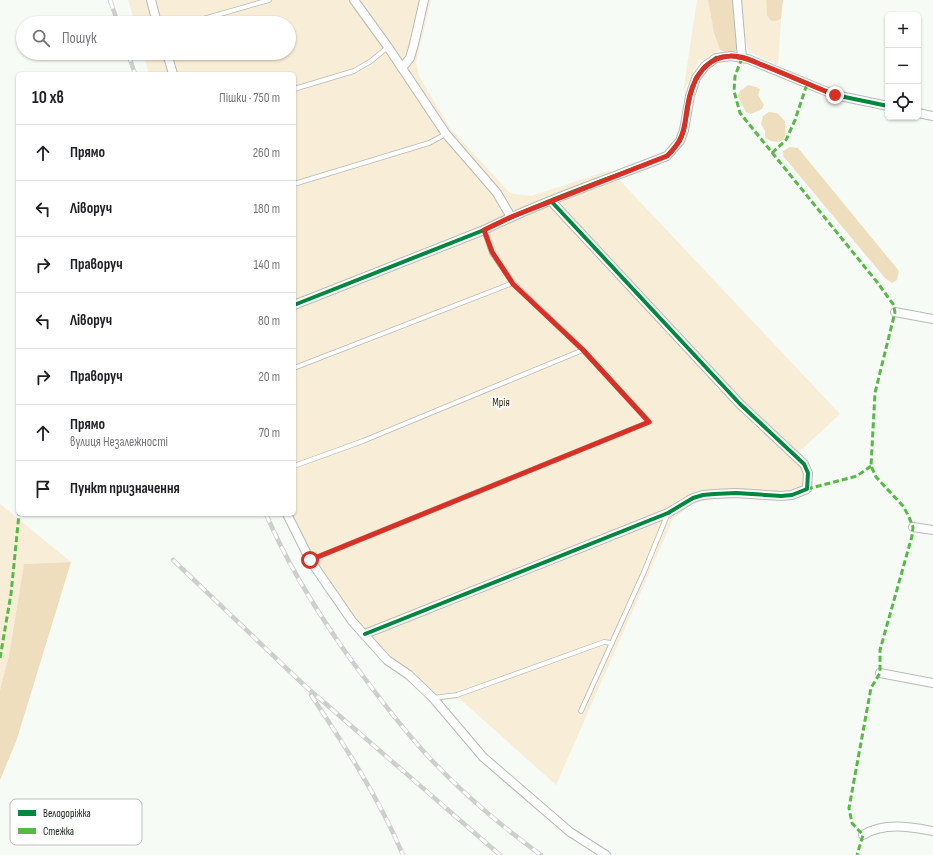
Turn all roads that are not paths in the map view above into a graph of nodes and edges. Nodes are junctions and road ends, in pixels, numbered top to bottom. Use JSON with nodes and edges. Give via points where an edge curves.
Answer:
{"nodes":[{"id":1,"x":151,"y":0,"type":"edge"},
{"id":2,"x":268,"y":0,"type":"edge"},
{"id":3,"x":354,"y":0,"type":"edge"},
{"id":4,"x":424,"y":0,"type":"edge"},
{"id":5,"x":738,"y":0,"type":"edge"},
{"id":6,"x":156,"y":16,"type":"edge"},
{"id":7,"x":213,"y":16,"type":"edge"},
{"id":8,"x":388,"y":48,"type":"junction"},
{"id":9,"x":742,"y":58,"type":"junction"},
{"id":10,"x":169,"y":60,"type":"edge"},
{"id":11,"x":402,"y":68,"type":"junction"},
{"id":12,"x":172,"y":72,"type":"edge"},
{"id":13,"x":296,"y":88,"type":"edge"},
{"id":14,"x":885,"y":105,"type":"edge"},
{"id":15,"x":921,"y":114,"type":"edge"},
{"id":16,"x":933,"y":116,"type":"edge"},
{"id":17,"x":446,"y":134,"type":"junction"},
{"id":18,"x":296,"y":183,"type":"edge"},
{"id":19,"x":552,"y":200,"type":"junction"},
{"id":20,"x":511,"y":217,"type":"junction"},
{"id":21,"x":484,"y":230,"type":"junction"},
{"id":22,"x":513,"y":284,"type":"junction"},
{"id":23,"x":296,"y":304,"type":"edge"},
{"id":24,"x":895,"y":312,"type":"dead end"},
{"id":25,"x":933,"y":320,"type":"edge"},
{"id":26,"x":583,"y":350,"type":"junction"},
{"id":27,"x":296,"y":367,"type":"edge"},
{"id":28,"x":296,"y":465,"type":"edge"},
{"id":29,"x":668,"y":513,"type":"junction"},
{"id":30,"x":288,"y":516,"type":"edge"},
{"id":31,"x":913,"y":527,"type":"dead end"},
{"id":32,"x":933,"y":530,"type":"edge"},
{"id":33,"x":310,"y":560,"type":"junction"},
{"id":34,"x":364,"y":634,"type":"junction"},
{"id":35,"x":612,"y":643,"type":"junction"},
{"id":36,"x":880,"y":673,"type":"dead end"},
{"id":37,"x":933,"y":683,"type":"edge"},
{"id":38,"x":432,"y":698,"type":"junction"},
{"id":39,"x":581,"y":711,"type":"dead end"},
{"id":40,"x":933,"y":831,"type":"edge"},
{"id":41,"x":863,"y":835,"type":"dead end"},
{"id":42,"x":606,"y":855,"type":"edge"}],
"edges":[{"from":1,"to":6,"type":"street"},
{"from":2,"to":7,"type":"lane"},
{"from":3,"to":8,"type":"street"},
{"from":4,"to":11,"type":"street","via":[[410,58]]},
{"from":5,"to":9,"type":"street"},
{"from":8,"to":11,"type":"street"},
{"from":8,"to":13,"type":"lane","via":[[354,71]]},
{"from":9,"to":14,"type":"street","via":[[835,95]]},
{"from":9,"to":19,"type":"street","via":[[716,58],[705,66],[696,78],[690,96],[680,141],[667,156]]},
{"from":10,"to":12,"type":"street"},
{"from":11,"to":17,"type":"street"},
{"from":15,"to":16,"type":"street"},
{"from":17,"to":18,"type":"lane","via":[[429,144]]},
{"from":17,"to":20,"type":"street","via":[[497,193]]},
{"from":19,"to":20,"type":"street"},
{"from":19,"to":29,"type":"street","via":[[740,404],[804,464],[808,473],[807,489],[792,495],[714,494],[693,498]]},
{"from":20,"to":21,"type":"street"},
{"from":21,"to":22,"type":"lane","via":[[492,252]]},
{"from":21,"to":23,"type":"street"},
{"from":22,"to":26,"type":"lane"},
{"from":22,"to":27,"type":"lane"},
{"from":24,"to":25,"type":"street"},
{"from":26,"to":28,"type":"lane","via":[[363,441]]},
{"from":26,"to":33,"type":"lane","via":[[649,422]]},
{"from":29,"to":34,"type":"street"},
{"from":29,"to":35,"type":"lane"},
{"from":30,"to":33,"type":"street"},
{"from":31,"to":32,"type":"street"},
{"from":33,"to":34,"type":"street","via":[[352,621]]},
{"from":34,"to":38,"type":"street","via":[[387,660],[409,675]]},
{"from":35,"to":38,"type":"lane","via":[[604,642],[456,696]]},
{"from":35,"to":39,"type":"lane"},
{"from":36,"to":37,"type":"street"},
{"from":38,"to":42,"type":"street","via":[[483,757],[570,832]]},
{"from":40,"to":41,"type":"street","via":[[900,826],[882,827]]}]}
